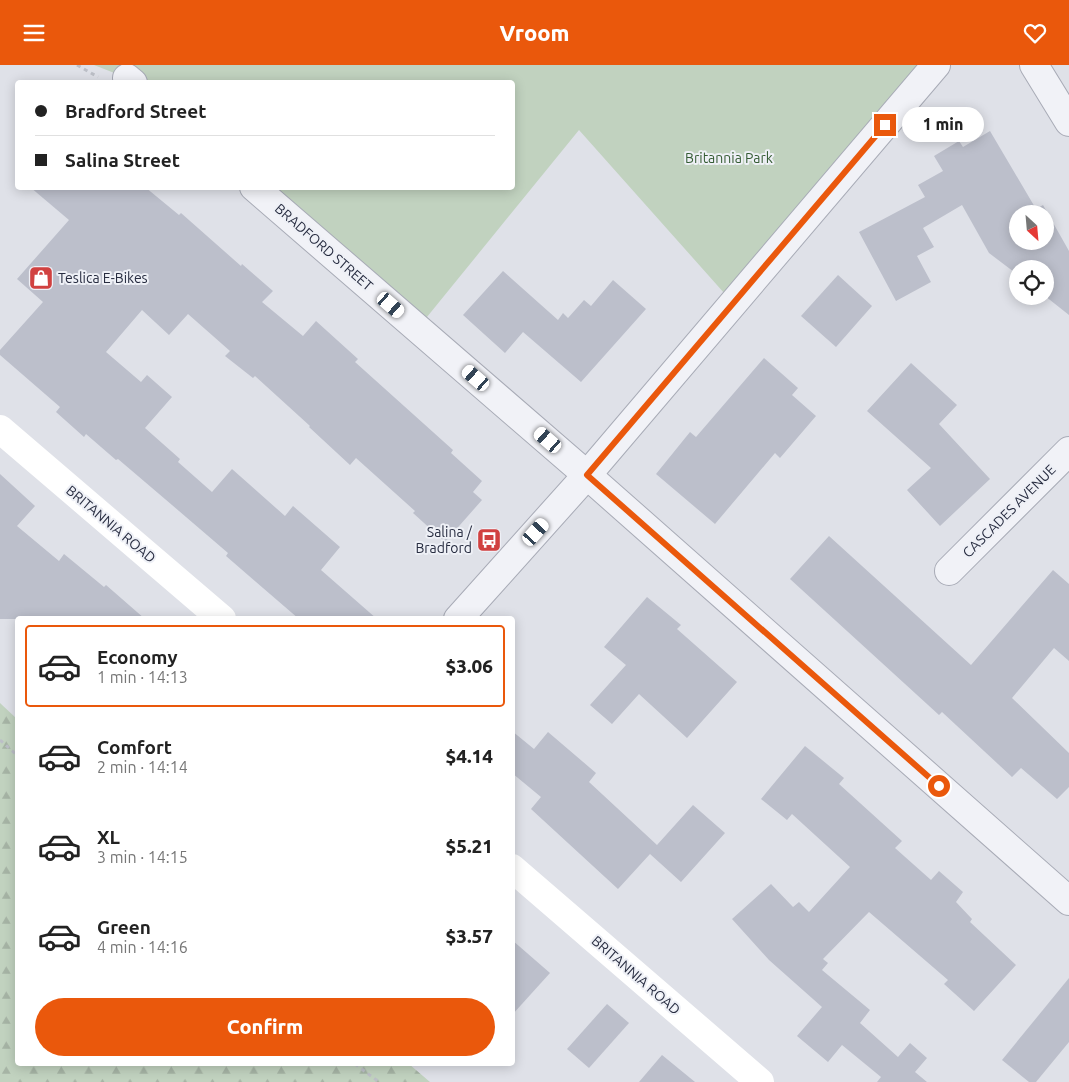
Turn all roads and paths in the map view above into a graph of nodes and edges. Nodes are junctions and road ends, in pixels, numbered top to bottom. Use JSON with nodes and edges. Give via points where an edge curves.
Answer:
{"nodes":[{"id":1,"x":936,"y":65,"type":"edge"},
{"id":2,"x":1034,"y":65,"type":"edge"},
{"id":3,"x":1069,"y":122,"type":"edge"},
{"id":4,"x":257,"y":190,"type":"edge"},
{"id":5,"x":0,"y":429,"type":"edge"},
{"id":6,"x":1069,"y":451,"type":"edge"},
{"id":7,"x":587,"y":475,"type":"junction"},
{"id":8,"x":949,"y":571,"type":"dead end"},
{"id":9,"x":218,"y":616,"type":"edge"},
{"id":10,"x":461,"y":616,"type":"edge"},
{"id":11,"x":0,"y":741,"type":"edge"},
{"id":12,"x":15,"y":753,"type":"edge"},
{"id":13,"x":515,"y":871,"type":"edge"},
{"id":14,"x":1069,"y":901,"type":"edge"},
{"id":15,"x":357,"y":1066,"type":"edge"},
{"id":16,"x":379,"y":1082,"type":"edge"},
{"id":17,"x":760,"y":1082,"type":"edge"}],
"edges":[{"from":1,"to":7,"type":"street"},
{"from":2,"to":3,"type":"street"},
{"from":4,"to":7,"type":"street","name":"BRADFORD STREET"},
{"from":5,"to":9,"type":"street","name":"BRITANNIA ROAD"},
{"from":6,"to":8,"type":"street","name":"CASCADES AVENUE"},
{"from":7,"to":10,"type":"street"},
{"from":7,"to":14,"type":"street","name":"BRADFORD STREET"},
{"from":11,"to":12,"type":"path"},
{"from":13,"to":17,"type":"street","name":"BRITANNIA ROAD"},
{"from":15,"to":16,"type":"path"}]}
